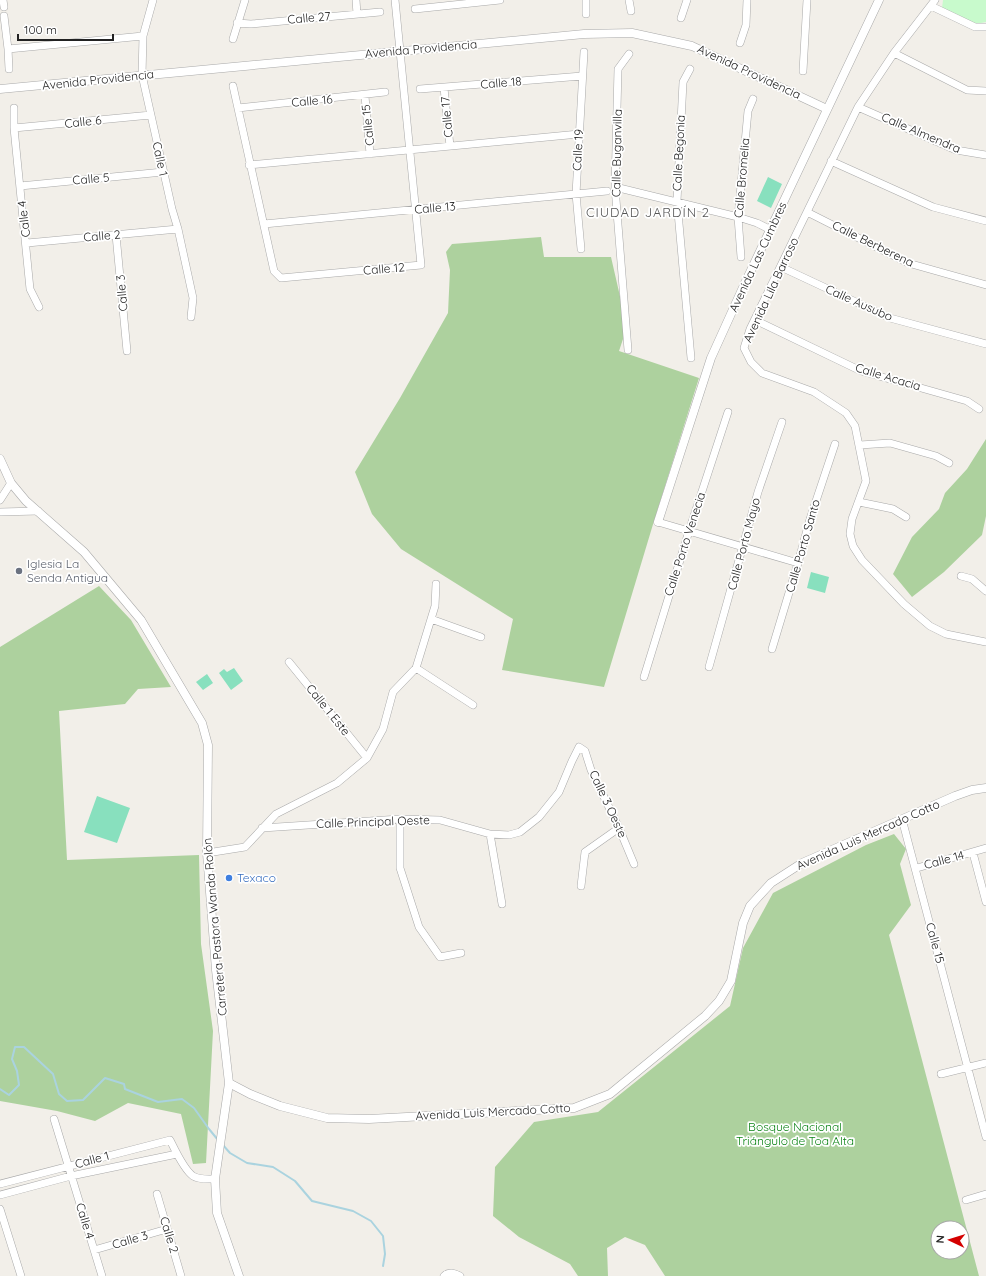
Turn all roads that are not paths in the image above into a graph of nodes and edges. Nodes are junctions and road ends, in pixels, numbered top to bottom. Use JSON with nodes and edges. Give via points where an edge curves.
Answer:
{"nodes":[{"id":1,"x":153,"y":0,"type":"edge"},
{"id":2,"x":245,"y":0,"type":"edge"},
{"id":3,"x":356,"y":0,"type":"edge"},
{"id":4,"x":395,"y":0,"type":"edge"},
{"id":5,"x":500,"y":0,"type":"edge"},
{"id":6,"x":586,"y":0,"type":"edge"},
{"id":7,"x":629,"y":0,"type":"edge"},
{"id":8,"x":687,"y":0,"type":"edge"},
{"id":9,"x":747,"y":0,"type":"edge"},
{"id":10,"x":807,"y":0,"type":"edge"},
{"id":11,"x":880,"y":0,"type":"edge"},
{"id":12,"x":436,"y":3,"type":"edge"},
{"id":13,"x":933,"y":3,"type":"edge"},
{"id":14,"x":414,"y":9,"type":"dead end"},
{"id":15,"x":631,"y":11,"type":"dead end"},
{"id":16,"x":380,"y":12,"type":"dead end"},
{"id":17,"x":357,"y":14,"type":"junction"},
{"id":18,"x":586,"y":14,"type":"dead end"},
{"id":19,"x":4,"y":16,"type":"dead end"},
{"id":20,"x":681,"y":18,"type":"dead end"},
{"id":21,"x":237,"y":23,"type":"junction"},
{"id":22,"x":986,"y":27,"type":"edge"},
{"id":23,"x":143,"y":36,"type":"junction"},
{"id":24,"x":233,"y":39,"type":"dead end"},
{"id":25,"x":740,"y":43,"type":"dead end"},
{"id":26,"x":8,"y":49,"type":"junction"},
{"id":27,"x":400,"y":51,"type":"junction"},
{"id":28,"x":584,"y":52,"type":"dead end"},
{"id":29,"x":894,"y":53,"type":"junction"},
{"id":30,"x":629,"y":54,"type":"dead end"},
{"id":31,"x":8,"y":69,"type":"dead end"},
{"id":32,"x":690,"y":69,"type":"dead end"},
{"id":33,"x":803,"y":71,"type":"dead end"},
{"id":34,"x":142,"y":75,"type":"junction"},
{"id":35,"x":582,"y":76,"type":"junction"},
{"id":36,"x":232,"y":86,"type":"dead end"},
{"id":37,"x":444,"y":88,"type":"junction"},
{"id":38,"x":0,"y":89,"type":"edge"},
{"id":39,"x":420,"y":90,"type":"dead end"},
{"id":40,"x":986,"y":91,"type":"edge"},
{"id":41,"x":385,"y":92,"type":"dead end"},
{"id":42,"x":365,"y":96,"type":"junction"},
{"id":43,"x":753,"y":99,"type":"dead end"},
{"id":44,"x":858,"y":106,"type":"junction"},
{"id":45,"x":14,"y":108,"type":"dead end"},
{"id":46,"x":238,"y":108,"type":"junction"},
{"id":47,"x":827,"y":109,"type":"junction"},
{"id":48,"x":151,"y":115,"type":"junction"},
{"id":49,"x":14,"y":128,"type":"junction"},
{"id":50,"x":579,"y":134,"type":"junction"},
{"id":51,"x":450,"y":146,"type":"junction"},
{"id":52,"x":410,"y":150,"type":"junction"},
{"id":53,"x":370,"y":154,"type":"junction"},
{"id":54,"x":986,"y":155,"type":"edge"},
{"id":55,"x":831,"y":161,"type":"junction"},
{"id":56,"x":249,"y":164,"type":"junction"},
{"id":57,"x":163,"y":172,"type":"junction"},
{"id":58,"x":20,"y":186,"type":"junction"},
{"id":59,"x":615,"y":187,"type":"junction"},
{"id":60,"x":606,"y":191,"type":"dead end"},
{"id":61,"x":576,"y":194,"type":"junction"},
{"id":62,"x":677,"y":201,"type":"junction"},
{"id":63,"x":416,"y":209,"type":"junction"},
{"id":64,"x":808,"y":212,"type":"junction"},
{"id":65,"x":738,"y":217,"type":"junction"},
{"id":66,"x":986,"y":221,"type":"edge"},
{"id":67,"x":264,"y":224,"type":"junction"},
{"id":68,"x":178,"y":229,"type":"junction"},
{"id":69,"x":771,"y":230,"type":"junction"},
{"id":70,"x":116,"y":235,"type":"junction"},
{"id":71,"x":26,"y":243,"type":"junction"},
{"id":72,"x":581,"y":249,"type":"dead end"},
{"id":73,"x":741,"y":257,"type":"dead end"},
{"id":74,"x":781,"y":267,"type":"junction"},
{"id":75,"x":986,"y":285,"type":"edge"},
{"id":76,"x":39,"y":307,"type":"dead end"},
{"id":77,"x":191,"y":317,"type":"dead end"},
{"id":78,"x":755,"y":320,"type":"junction"},
{"id":79,"x":986,"y":344,"type":"edge"},
{"id":80,"x":628,"y":350,"type":"dead end"},
{"id":81,"x":127,"y":351,"type":"dead end"},
{"id":82,"x":691,"y":358,"type":"dead end"},
{"id":83,"x":979,"y":409,"type":"dead end"},
{"id":84,"x":728,"y":412,"type":"dead end"},
{"id":85,"x":782,"y":422,"type":"dead end"},
{"id":86,"x":835,"y":444,"type":"dead end"},
{"id":87,"x":860,"y":445,"type":"junction"},
{"id":88,"x":0,"y":459,"type":"edge"},
{"id":89,"x":949,"y":463,"type":"dead end"},
{"id":90,"x":11,"y":483,"type":"junction"},
{"id":91,"x":0,"y":500,"type":"edge"},
{"id":92,"x":859,"y":502,"type":"junction"},
{"id":93,"x":38,"y":511,"type":"junction"},
{"id":94,"x":0,"y":512,"type":"edge"},
{"id":95,"x":906,"y":517,"type":"dead end"},
{"id":96,"x":658,"y":522,"type":"joint"},
{"id":97,"x":689,"y":531,"type":"junction"},
{"id":98,"x":743,"y":547,"type":"junction"},
{"id":99,"x":798,"y":563,"type":"junction"},
{"id":100,"x":961,"y":576,"type":"dead end"},
{"id":101,"x":436,"y":584,"type":"dead end"},
{"id":102,"x":986,"y":591,"type":"edge"},
{"id":103,"x":431,"y":619,"type":"junction"},
{"id":104,"x":481,"y":637,"type":"dead end"},
{"id":105,"x":986,"y":642,"type":"edge"},
{"id":106,"x":772,"y":649,"type":"dead end"},
{"id":107,"x":289,"y":662,"type":"dead end"},
{"id":108,"x":709,"y":667,"type":"dead end"},
{"id":109,"x":416,"y":668,"type":"junction"},
{"id":110,"x":644,"y":677,"type":"dead end"},
{"id":111,"x":473,"y":705,"type":"dead end"},
{"id":112,"x":579,"y":747,"type":"joint"},
{"id":113,"x":367,"y":758,"type":"junction"},
{"id":114,"x":986,"y":788,"type":"edge"},
{"id":115,"x":400,"y":819,"type":"junction"},
{"id":116,"x":902,"y":819,"type":"junction"},
{"id":117,"x":262,"y":828,"type":"junction"},
{"id":118,"x":619,"y":828,"type":"junction"},
{"id":119,"x":490,"y":834,"type":"junction"},
{"id":120,"x":986,"y":848,"type":"edge"},
{"id":121,"x":207,"y":853,"type":"junction"},
{"id":122,"x":973,"y":853,"type":"junction"},
{"id":123,"x":634,"y":864,"type":"dead end"},
{"id":124,"x":916,"y":869,"type":"junction"},
{"id":125,"x":581,"y":886,"type":"dead end"},
{"id":126,"x":986,"y":902,"type":"edge"},
{"id":127,"x":502,"y":904,"type":"dead end"},
{"id":128,"x":461,"y":953,"type":"dead end"},
{"id":129,"x":986,"y":1063,"type":"edge"},
{"id":130,"x":968,"y":1067,"type":"junction"},
{"id":131,"x":941,"y":1074,"type":"dead end"},
{"id":132,"x":229,"y":1083,"type":"junction"},
{"id":133,"x":54,"y":1119,"type":"dead end"},
{"id":134,"x":986,"y":1137,"type":"edge"},
{"id":135,"x":177,"y":1154,"type":"junction"},
{"id":136,"x":69,"y":1166,"type":"junction"},
{"id":137,"x":72,"y":1176,"type":"junction"},
{"id":138,"x":215,"y":1179,"type":"junction"},
{"id":139,"x":0,"y":1184,"type":"edge"},
{"id":140,"x":157,"y":1194,"type":"dead end"},
{"id":141,"x":986,"y":1194,"type":"edge"},
{"id":142,"x":0,"y":1195,"type":"edge"},
{"id":143,"x":966,"y":1200,"type":"dead end"},
{"id":144,"x":0,"y":1209,"type":"edge"},
{"id":145,"x":167,"y":1229,"type":"junction"},
{"id":146,"x":94,"y":1250,"type":"junction"},
{"id":147,"x":22,"y":1276,"type":"edge"},
{"id":148,"x":102,"y":1276,"type":"edge"},
{"id":149,"x":181,"y":1276,"type":"edge"},
{"id":150,"x":239,"y":1276,"type":"edge"},
{"id":151,"x":444,"y":1276,"type":"edge"},
{"id":152,"x":460,"y":1276,"type":"edge"}],
"edges":[{"from":1,"to":23,"type":"street","name":"Calle 1"},
{"from":2,"to":21,"type":"street"},
{"from":3,"to":17,"type":"street"},
{"from":4,"to":27,"type":"street","name":"Calle 12"},
{"from":5,"to":12,"type":"street"},
{"from":6,"to":18,"type":"street"},
{"from":7,"to":15,"type":"street"},
{"from":8,"to":20,"type":"street"},
{"from":9,"to":25,"type":"street","via":[[746,25]]},
{"from":10,"to":33,"type":"street"},
{"from":11,"to":47,"type":"street","name":"Avenida Las Cumbres"},
{"from":12,"to":14,"type":"street"},
{"from":13,"to":22,"type":"street","via":[[975,27]]},
{"from":13,"to":29,"type":"street","name":"Avenida Lila Barroso"},
{"from":16,"to":17,"type":"street","name":"Calle 27"},
{"from":17,"to":21,"type":"street","name":"Calle 27","via":[[251,24]]},
{"from":19,"to":26,"type":"street"},
{"from":21,"to":24,"type":"street"},
{"from":23,"to":26,"type":"street"},
{"from":23,"to":34,"type":"street","name":"Calle 1"},
{"from":26,"to":31,"type":"street"},
{"from":27,"to":34,"type":"street","name":"Avenida Providencia"},
{"from":27,"to":47,"type":"street","name":"Avenida Providencia","via":[[584,34],[632,33],[692,46]]},
{"from":27,"to":52,"type":"street","name":"Calle 12"},
{"from":28,"to":35,"type":"street","name":"Calle 19"},
{"from":29,"to":40,"type":"street","via":[[967,90]]},
{"from":29,"to":44,"type":"street","name":"Avenida Lila Barroso"},
{"from":30,"to":59,"type":"street","name":"Calle Buganvilla","via":[[618,69]]},
{"from":32,"to":62,"type":"street","name":"Calle Begonia","via":[[683,82]]},
{"from":34,"to":38,"type":"street","name":"Avenida Providencia"},
{"from":34,"to":48,"type":"street","name":"Calle 1"},
{"from":35,"to":37,"type":"street","name":"Calle 18"},
{"from":35,"to":50,"type":"street","name":"Calle 19"},
{"from":36,"to":46,"type":"street","name":"Calle 12"},
{"from":37,"to":39,"type":"street","name":"Calle 18"},
{"from":37,"to":51,"type":"street","name":"Calle 17"},
{"from":41,"to":42,"type":"street","name":"Calle 16"},
{"from":42,"to":46,"type":"street","name":"Calle 16"},
{"from":42,"to":53,"type":"street","name":"Calle 15"},
{"from":43,"to":65,"type":"street","name":"Calle Bromelia","via":[[748,111]]},
{"from":44,"to":54,"type":"street","name":"Calle Almendra","via":[[956,150]]},
{"from":44,"to":55,"type":"street","name":"Avenida Lila Barroso"},
{"from":45,"to":49,"type":"street","name":"Calle 4"},
{"from":46,"to":56,"type":"street","name":"Calle 12"},
{"from":47,"to":69,"type":"street","name":"Avenida Las Cumbres"},
{"from":48,"to":49,"type":"street","name":"Calle 6"},
{"from":48,"to":57,"type":"street","name":"Calle 1"},
{"from":49,"to":58,"type":"street","name":"Calle 4"},
{"from":50,"to":51,"type":"street"},
{"from":50,"to":61,"type":"street","name":"Calle 19"},
{"from":51,"to":52,"type":"street"},
{"from":52,"to":53,"type":"street"},
{"from":52,"to":63,"type":"street","name":"Calle 12"},
{"from":53,"to":56,"type":"street"},
{"from":55,"to":64,"type":"street","name":"Avenida Lila Barroso"},
{"from":55,"to":66,"type":"street","via":[[933,207]]},
{"from":56,"to":67,"type":"street","name":"Calle 12"},
{"from":57,"to":58,"type":"street","name":"Calle 5"},
{"from":57,"to":68,"type":"street","name":"Calle 1"},
{"from":58,"to":71,"type":"street","name":"Calle 4"},
{"from":59,"to":62,"type":"street"},
{"from":59,"to":80,"type":"street","name":"Calle Buganvilla"},
{"from":60,"to":61,"type":"street","name":"Calle 13"},
{"from":61,"to":63,"type":"street","name":"Calle 13"},
{"from":61,"to":72,"type":"street","name":"Calle 19"},
{"from":62,"to":65,"type":"street"},
{"from":62,"to":82,"type":"street","name":"Calle Begonia"},
{"from":63,"to":67,"type":"street","name":"Calle 13"},
{"from":63,"to":67,"type":"street","name":"Calle 12","via":[[421,265],[281,278],[274,271]]},
{"from":64,"to":74,"type":"street","name":"Avenida Lila Barroso"},
{"from":64,"to":75,"type":"street","name":"Calle Berberena","via":[[908,263]]},
{"from":65,"to":69,"type":"street"},
{"from":65,"to":73,"type":"street","name":"Calle Bromelia"},
{"from":68,"to":70,"type":"street","name":"Calle 2"},
{"from":68,"to":77,"type":"street","name":"Calle 1","via":[[193,298]]},
{"from":69,"to":96,"type":"street","name":"Avenida Las Cumbres","via":[[711,358]]},
{"from":70,"to":71,"type":"street","name":"Calle 2"},
{"from":70,"to":81,"type":"street","name":"Calle 3"},
{"from":71,"to":76,"type":"street","name":"Calle 4","via":[[30,289]]},
{"from":74,"to":78,"type":"street","name":"Avenida Lila Barroso"},
{"from":74,"to":79,"type":"street","name":"Calle Ausubo","via":[[890,318]]},
{"from":78,"to":83,"type":"street","name":"Calle Acacia","via":[[861,371],[966,401]]},
{"from":78,"to":87,"type":"street","name":"Avenida Lila Barroso","via":[[744,348],[751,362],[762,373],[814,392],[846,413],[856,426]]},
{"from":84,"to":97,"type":"street","name":"Calle Porto Venecia"},
{"from":85,"to":98,"type":"street","name":"Calle Porto Mayo","via":[[758,492]]},
{"from":86,"to":99,"type":"street","name":"Calle Porto Santo"},
{"from":87,"to":89,"type":"street","via":[[890,443],[936,456]]},
{"from":87,"to":92,"type":"street","name":"Avenida Lila Barroso","via":[[866,481]]},
{"from":88,"to":90,"type":"street","name":"Carretera Pastora Wanda Rolón"},
{"from":90,"to":91,"type":"street"},
{"from":90,"to":93,"type":"street","name":"Carretera Pastora Wanda Rolón"},
{"from":92,"to":95,"type":"street","via":[[893,509]]},
{"from":92,"to":105,"type":"street","name":"Avenida Lila Barroso","via":[[852,519],[850,534],[853,546],[862,560],[904,604],[930,626],[946,634]]},
{"from":93,"to":94,"type":"street"},
{"from":93,"to":121,"type":"street","name":"Carretera Pastora Wanda Rolón","via":[[84,552],[141,620],[202,723],[208,745]]},
{"from":96,"to":97,"type":"street"},
{"from":97,"to":98,"type":"street"},
{"from":97,"to":110,"type":"street","name":"Calle Porto Venecia"},
{"from":98,"to":99,"type":"street"},
{"from":98,"to":108,"type":"street","name":"Calle Porto Mayo"},
{"from":99,"to":106,"type":"street","name":"Calle Porto Santo"},
{"from":100,"to":102,"type":"street","via":[[972,580]]},
{"from":101,"to":103,"type":"street","via":[[435,606]]},
{"from":103,"to":104,"type":"street"},
{"from":103,"to":109,"type":"street"},
{"from":107,"to":113,"type":"street","name":"Calle 1 Este"},
{"from":109,"to":111,"type":"street"},
{"from":109,"to":113,"type":"street","via":[[393,692],[383,729]]},
{"from":112,"to":118,"type":"street","name":"Calle 3 Oeste","via":[[585,751]]},
{"from":112,"to":119,"type":"street","name":"Calle Principal Oeste","via":[[559,792],[539,817],[520,832]]},
{"from":113,"to":117,"type":"street","via":[[337,783],[276,814]]},
{"from":114,"to":116,"type":"street","name":"Avenida Luis Mercado Cotto","via":[[955,796]]},
{"from":115,"to":117,"type":"street","name":"Calle Principal Oeste"},
{"from":115,"to":119,"type":"street","name":"Calle Principal Oeste","via":[[440,820]]},
{"from":115,"to":128,"type":"street","via":[[400,868],[419,927],[440,957]]},
{"from":116,"to":124,"type":"street","name":"Calle 15"},
{"from":116,"to":132,"type":"street","name":"Avenida Luis Mercado Cotto","via":[[802,863],[771,883],[747,911],[731,981],[719,1001],[705,1016],[610,1094],[574,1108],[368,1119],[327,1118],[280,1106]]},
{"from":117,"to":121,"type":"street","via":[[245,847]]},
{"from":118,"to":123,"type":"street","name":"Calle 3 Oeste"},
{"from":118,"to":125,"type":"street","via":[[585,852]]},
{"from":119,"to":127,"type":"street"},
{"from":120,"to":122,"type":"street","name":"Calle 14"},
{"from":121,"to":132,"type":"street","name":"Carretera Pastora Wanda Rolón","via":[[216,970]]},
{"from":122,"to":124,"type":"street","name":"Calle 14"},
{"from":122,"to":126,"type":"street","name":"Calle 14"},
{"from":124,"to":130,"type":"street","name":"Calle 15"},
{"from":129,"to":130,"type":"street"},
{"from":130,"to":131,"type":"street"},
{"from":130,"to":134,"type":"street","name":"Calle 15"},
{"from":132,"to":138,"type":"street","name":"Carretera Pastora Wanda Rolón"},
{"from":133,"to":136,"type":"street","name":"Calle 4"},
{"from":135,"to":136,"type":"street","name":"Calle 1","via":[[170,1140]]},
{"from":135,"to":137,"type":"street","name":"Calle 1"},
{"from":135,"to":138,"type":"street","name":"Calle 1","via":[[192,1176]]},
{"from":136,"to":137,"type":"street","name":"Calle 4"},
{"from":136,"to":139,"type":"street","name":"Calle 1"},
{"from":137,"to":142,"type":"street","name":"Calle 1"},
{"from":137,"to":146,"type":"street","name":"Calle 4"},
{"from":138,"to":150,"type":"street","name":"Carretera Pastora Wanda Rolón","via":[[217,1213]]},
{"from":140,"to":145,"type":"street","name":"Calle 2"},
{"from":141,"to":143,"type":"street"},
{"from":144,"to":147,"type":"street"},
{"from":145,"to":146,"type":"street","name":"Calle 3"},
{"from":145,"to":149,"type":"street","name":"Calle 2"},
{"from":146,"to":148,"type":"street","name":"Calle 4"},
{"from":151,"to":152,"type":"street","via":[[453,1273]]}]}
